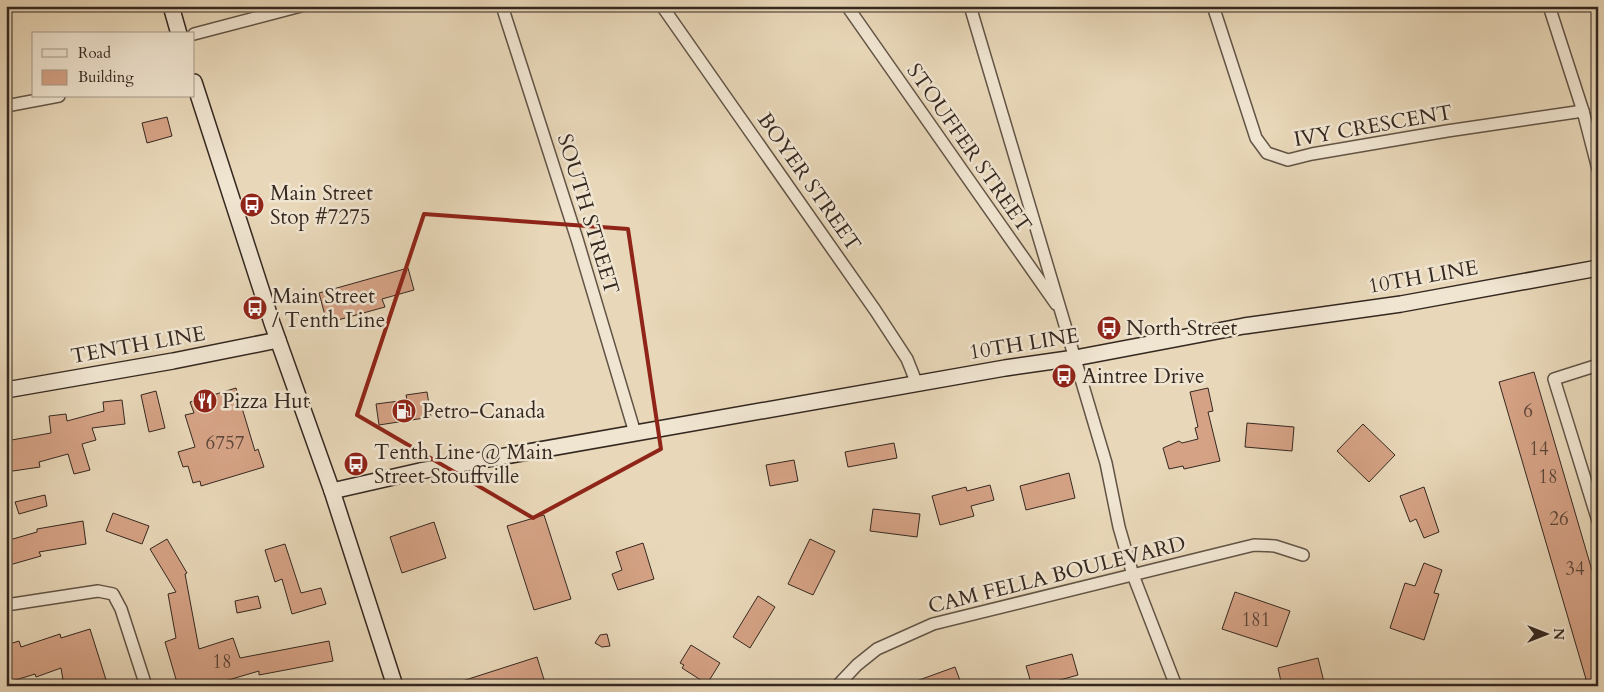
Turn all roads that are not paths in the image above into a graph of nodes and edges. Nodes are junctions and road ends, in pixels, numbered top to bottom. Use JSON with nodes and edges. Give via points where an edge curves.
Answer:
{"nodes":[{"id":1,"x":170,"y":6,"type":"edge"},
{"id":2,"x":301,"y":6,"type":"edge"},
{"id":3,"x":502,"y":6,"type":"edge"},
{"id":4,"x":662,"y":6,"type":"edge"},
{"id":5,"x":846,"y":6,"type":"edge"},
{"id":6,"x":970,"y":6,"type":"edge"},
{"id":7,"x":1213,"y":6,"type":"edge"},
{"id":8,"x":1550,"y":6,"type":"edge"},
{"id":9,"x":178,"y":32,"type":"edge"},
{"id":10,"x":195,"y":34,"type":"edge"},
{"id":11,"x":195,"y":85,"type":"edge"},
{"id":12,"x":48,"y":98,"type":"edge"},
{"id":13,"x":6,"y":106,"type":"edge"},
{"id":14,"x":1582,"y":111,"type":"junction"},
{"id":15,"x":1598,"y":170,"type":"edge"},
{"id":16,"x":1598,"y":268,"type":"edge"},
{"id":17,"x":1061,"y":312,"type":"junction"},
{"id":18,"x":278,"y":340,"type":"junction"},
{"id":19,"x":1075,"y":358,"type":"junction"},
{"id":20,"x":1598,"y":365,"type":"edge"},
{"id":21,"x":917,"y":384,"type":"junction"},
{"id":22,"x":6,"y":390,"type":"edge"},
{"id":23,"x":635,"y":433,"type":"junction"},
{"id":24,"x":332,"y":491,"type":"junction"},
{"id":25,"x":1598,"y":521,"type":"edge"},
{"id":26,"x":1303,"y":555,"type":"dead end"},
{"id":27,"x":1133,"y":575,"type":"junction"},
{"id":28,"x":6,"y":605,"type":"edge"},
{"id":29,"x":393,"y":685,"type":"edge"},
{"id":30,"x":146,"y":686,"type":"edge"},
{"id":31,"x":837,"y":686,"type":"edge"},
{"id":32,"x":1176,"y":686,"type":"edge"}],
"edges":[{"from":1,"to":9,"type":"main road"},
{"from":2,"to":10,"type":"street"},
{"from":3,"to":23,"type":"street","name":"SOUTH STREET"},
{"from":4,"to":21,"type":"street","name":"BOYER STREET","via":[[875,310],[907,358]]},
{"from":5,"to":17,"type":"street","name":"STOUFFER STREET"},
{"from":6,"to":17,"type":"street"},
{"from":7,"to":14,"type":"street","name":"IVY CRESCENT","via":[[1256,138],[1267,153],[1288,160]]},
{"from":8,"to":14,"type":"street"},
{"from":11,"to":18,"type":"main road"},
{"from":12,"to":13,"type":"street"},
{"from":14,"to":15,"type":"street"},
{"from":16,"to":19,"type":"main road","name":"10TH LINE","via":[[1401,304],[1244,326]]},
{"from":17,"to":19,"type":"street"},
{"from":18,"to":22,"type":"main road","name":"TENTH LINE"},
{"from":18,"to":24,"type":"main road"},
{"from":19,"to":21,"type":"main road","name":"10TH LINE"},
{"from":19,"to":27,"type":"street","via":[[1106,463]]},
{"from":20,"to":25,"type":"street","via":[[1554,379]]},
{"from":21,"to":23,"type":"main road","name":"10TH LINE"},
{"from":23,"to":24,"type":"main road"},
{"from":24,"to":29,"type":"main road"},
{"from":26,"to":27,"type":"street","name":"CAM FELLA BOULEVARD","via":[[1275,546],[1254,545]]},
{"from":27,"to":31,"type":"street","name":"CAM FELLA BOULEVARD","via":[[933,624],[877,648]]},
{"from":27,"to":32,"type":"street"},
{"from":28,"to":30,"type":"street","via":[[98,591],[113,594]]}]}
